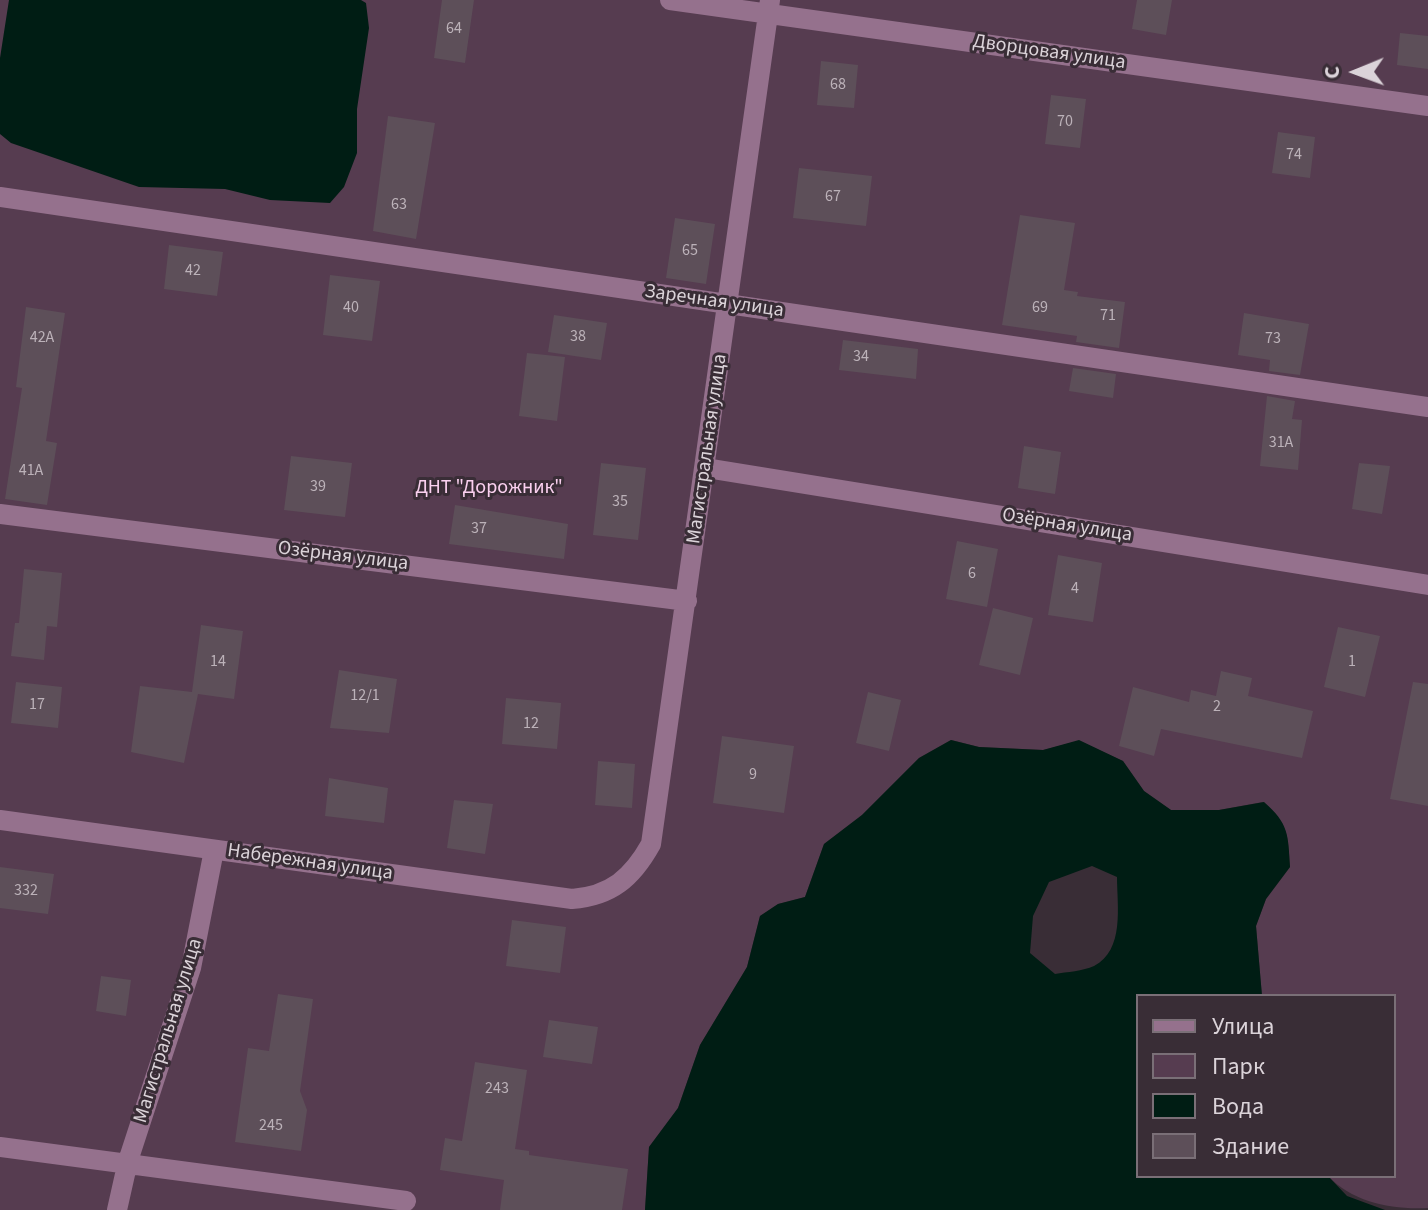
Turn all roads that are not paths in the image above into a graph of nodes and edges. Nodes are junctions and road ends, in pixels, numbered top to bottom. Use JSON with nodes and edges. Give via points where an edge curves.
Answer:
{"nodes":[{"id":1,"x":670,"y":0,"type":"edge"},
{"id":2,"x":769,"y":7,"type":"edge"},
{"id":3,"x":1428,"y":106,"type":"edge"},
{"id":4,"x":0,"y":197,"type":"edge"},
{"id":5,"x":727,"y":304,"type":"junction"},
{"id":6,"x":1428,"y":407,"type":"edge"},
{"id":7,"x":706,"y":468,"type":"junction"},
{"id":8,"x":0,"y":514,"type":"edge"},
{"id":9,"x":1428,"y":585,"type":"edge"},
{"id":10,"x":687,"y":601,"type":"junction"},
{"id":11,"x":0,"y":820,"type":"edge"},
{"id":12,"x":214,"y":850,"type":"junction"},
{"id":13,"x":618,"y":887,"type":"joint"},
{"id":14,"x":0,"y":1147,"type":"edge"},
{"id":15,"x":128,"y":1161,"type":"junction"},
{"id":16,"x":406,"y":1201,"type":"dead end"},
{"id":17,"x":117,"y":1210,"type":"edge"}],
"edges":[{"from":1,"to":2,"type":"street","name":"Дворцовая улица"},
{"from":2,"to":3,"type":"street","name":"Дворцовая улица"},
{"from":2,"to":5,"type":"street","name":"Магистральная улица"},
{"from":4,"to":5,"type":"street","name":"Заречная улица"},
{"from":5,"to":6,"type":"street","name":"Заречная улица"},
{"from":5,"to":7,"type":"street","name":"Магистральная улица"},
{"from":7,"to":9,"type":"street","name":"Озёрная улица"},
{"from":7,"to":10,"type":"street","name":"Магистральная улица"},
{"from":8,"to":10,"type":"street","name":"Озёрная улица"},
{"from":10,"to":13,"type":"street","name":"Магистральная улица","via":[[651,844]]},
{"from":11,"to":12,"type":"street","name":"Набережная улица"},
{"from":12,"to":13,"type":"street","name":"Набережная улица","via":[[572,899],[596,897]]},
{"from":12,"to":15,"type":"street","name":"Магистральная улица","via":[[191,968]]},
{"from":14,"to":15,"type":"street"},
{"from":15,"to":16,"type":"street"},
{"from":15,"to":17,"type":"street","name":"Магистральная улица"}]}
